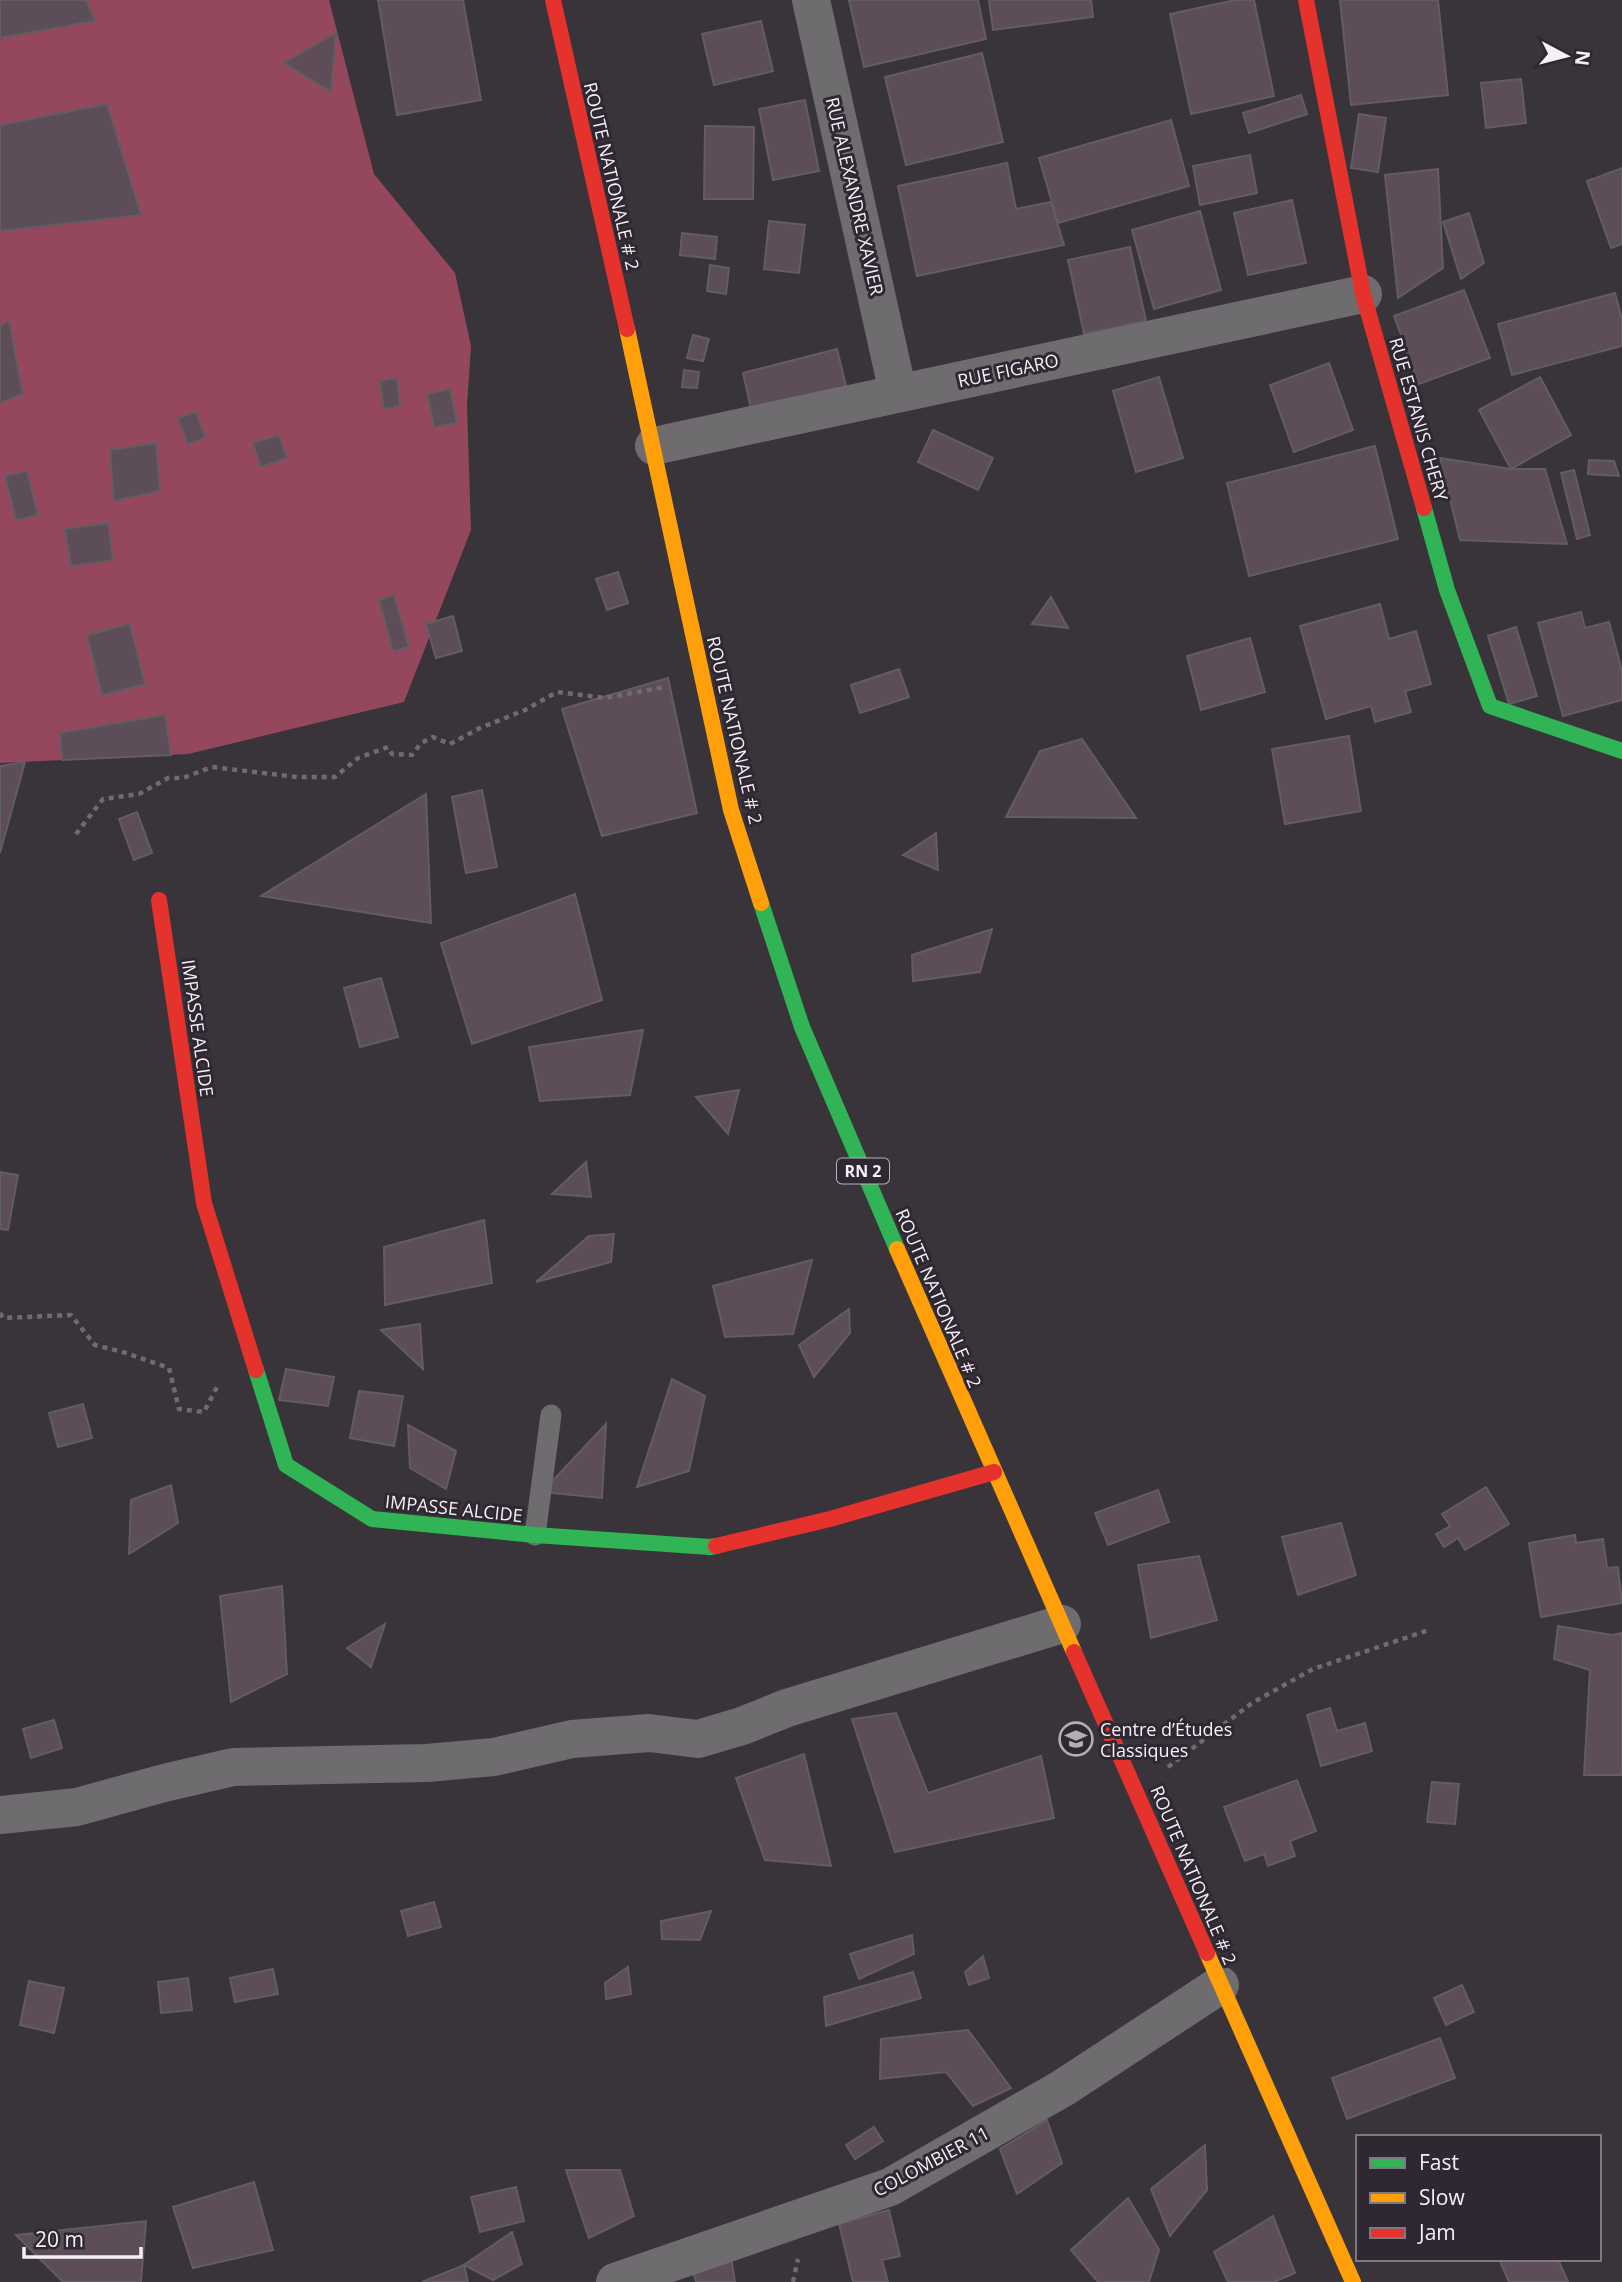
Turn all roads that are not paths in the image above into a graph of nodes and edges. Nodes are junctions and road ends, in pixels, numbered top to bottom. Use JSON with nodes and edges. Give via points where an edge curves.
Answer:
{"nodes":[{"id":1,"x":552,"y":0,"type":"edge"},
{"id":2,"x":811,"y":0,"type":"edge"},
{"id":3,"x":1306,"y":0,"type":"edge"},
{"id":4,"x":1363,"y":294,"type":"junction"},
{"id":5,"x":898,"y":393,"type":"junction"},
{"id":6,"x":653,"y":446,"type":"junction"},
{"id":7,"x":1622,"y":751,"type":"edge"},
{"id":8,"x":159,"y":900,"type":"dead end"},
{"id":9,"x":551,"y":1415,"type":"dead end"},
{"id":10,"x":994,"y":1472,"type":"junction"},
{"id":11,"x":536,"y":1535,"type":"junction"},
{"id":12,"x":1062,"y":1624,"type":"junction"},
{"id":13,"x":0,"y":1815,"type":"edge"},
{"id":14,"x":1220,"y":1985,"type":"junction"},
{"id":15,"x":615,"y":2282,"type":"edge"},
{"id":16,"x":1353,"y":2282,"type":"edge"}],
"edges":[{"from":1,"to":6,"type":"main road","name":"ROUTE NATIONALE # 2","number":"RN 2"},
{"from":2,"to":5,"type":"street","name":"RUE ALEXANDRE XAVIER"},
{"from":3,"to":4,"type":"main road","name":"RUE ESTANIS CHERY"},
{"from":4,"to":5,"type":"street","name":"RUE FIGARO"},
{"from":4,"to":7,"type":"main road","name":"RUE ESTANIS CHERY","via":[[1447,590],[1490,706]]},
{"from":5,"to":6,"type":"street","name":"RUE FIGARO"},
{"from":6,"to":10,"type":"main road","name":"ROUTE NATIONALE # 2","number":"RN 2","via":[[731,810],[802,1027]]},
{"from":8,"to":11,"type":"main road","name":"IMPASSE ALCIDE","via":[[204,1203],[286,1465],[372,1519]]},
{"from":9,"to":11,"type":"lane"},
{"from":10,"to":11,"type":"main road","name":"IMPASSE ALCIDE","via":[[830,1519],[710,1547]]},
{"from":10,"to":12,"type":"main road","name":"ROUTE NATIONALE # 2","number":"RN 2"},
{"from":12,"to":13,"type":"street","via":[[787,1707],[698,1739],[649,1733],[572,1739],[494,1757],[441,1762],[233,1767],[77,1807]]},
{"from":12,"to":14,"type":"main road","name":"ROUTE NATIONALE # 2","number":"RN 2"},
{"from":14,"to":15,"type":"street","name":"COLOMBIER 11","via":[[1063,2088],[890,2187]]},
{"from":14,"to":16,"type":"main road","name":"ROUTE NATIONALE # 2","number":"RN 2"}]}
